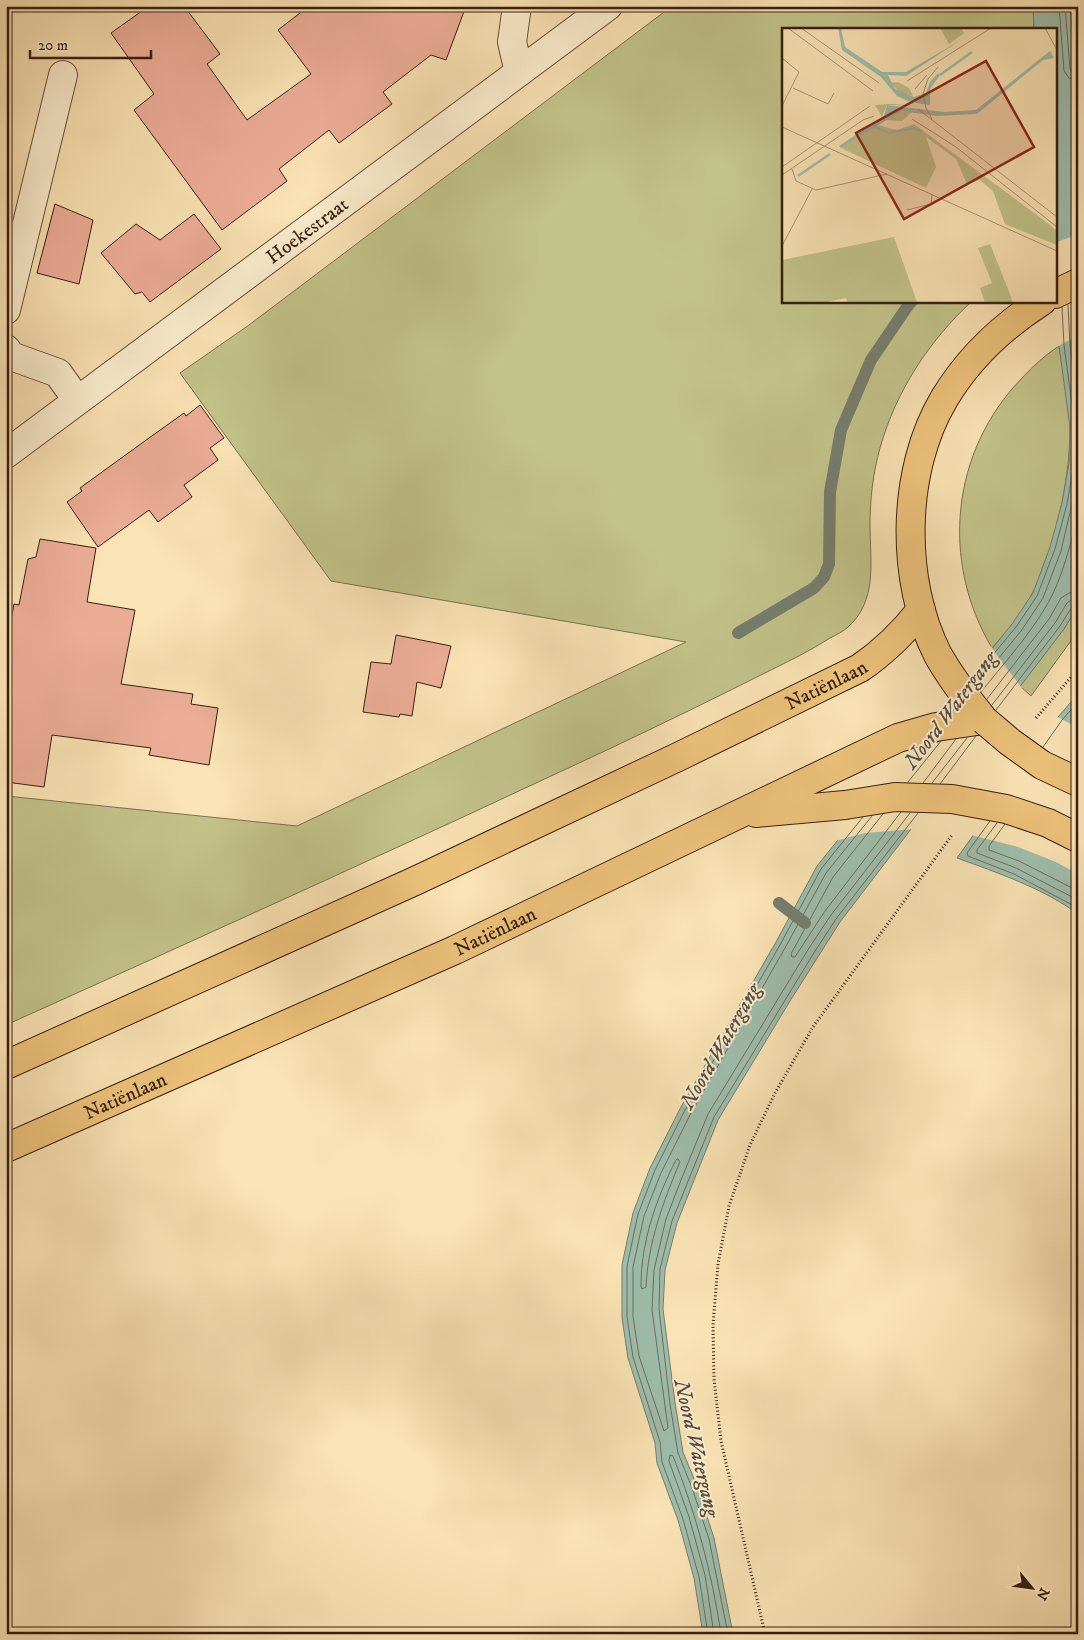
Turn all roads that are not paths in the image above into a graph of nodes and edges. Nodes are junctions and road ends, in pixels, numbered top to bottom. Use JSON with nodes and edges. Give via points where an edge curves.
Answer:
{"nodes":[{"id":1,"x":517,"y":6,"type":"edge"},
{"id":2,"x":608,"y":6,"type":"edge"},
{"id":3,"x":519,"y":72,"type":"junction"},
{"id":4,"x":63,"y":75,"type":"dead end"},
{"id":5,"x":15,"y":233,"type":"edge"},
{"id":6,"x":1078,"y":283,"type":"edge"},
{"id":7,"x":1056,"y":294,"type":"edge"},
{"id":8,"x":1041,"y":302,"type":"edge"},
{"id":9,"x":6,"y":310,"type":"edge"},
{"id":10,"x":6,"y":349,"type":"edge"},
{"id":11,"x":77,"y":400,"type":"junction"},
{"id":12,"x":6,"y":454,"type":"edge"},
{"id":13,"x":921,"y":610,"type":"junction"},
{"id":14,"x":984,"y":720,"type":"junction"},
{"id":15,"x":1078,"y":782,"type":"edge"},
{"id":16,"x":737,"y":815,"type":"junction"},
{"id":17,"x":1078,"y":838,"type":"edge"},
{"id":18,"x":6,"y":1065,"type":"edge"},
{"id":19,"x":6,"y":1148,"type":"edge"}],
"edges":[{"from":1,"to":3,"type":"street","via":[[512,42]]},
{"from":2,"to":3,"type":"street","name":"Hoekestraat"},
{"from":3,"to":11,"type":"street","name":"Hoekestraat"},
{"from":4,"to":5,"type":"street"},
{"from":5,"to":9,"type":"street"},
{"from":6,"to":7,"type":"main road"},
{"from":8,"to":13,"type":"main road","via":[[990,341],[944,400],[928,435],[917,471],[911,509],[914,582]]},
{"from":10,"to":11,"type":"street","via":[[11,356],[58,373]]},
{"from":11,"to":12,"type":"street","name":"Hoekestraat"},
{"from":13,"to":14,"type":"main road","via":[[950,674]]},
{"from":13,"to":18,"type":"main road","name":"Natiënlaan","via":[[882,653],[852,672],[415,881]]},
{"from":14,"to":15,"type":"main road","bridge":true,"via":[[1042,765]]},
{"from":14,"to":16,"type":"main road","name":"Natiënlaan","via":[[936,727],[898,738]]},
{"from":16,"to":17,"type":"main road","bridge":true,"via":[[895,797],[952,799],[1006,809],[1048,823]]},
{"from":16,"to":19,"type":"main road","name":"Natiënlaan","via":[[455,950]]}]}
